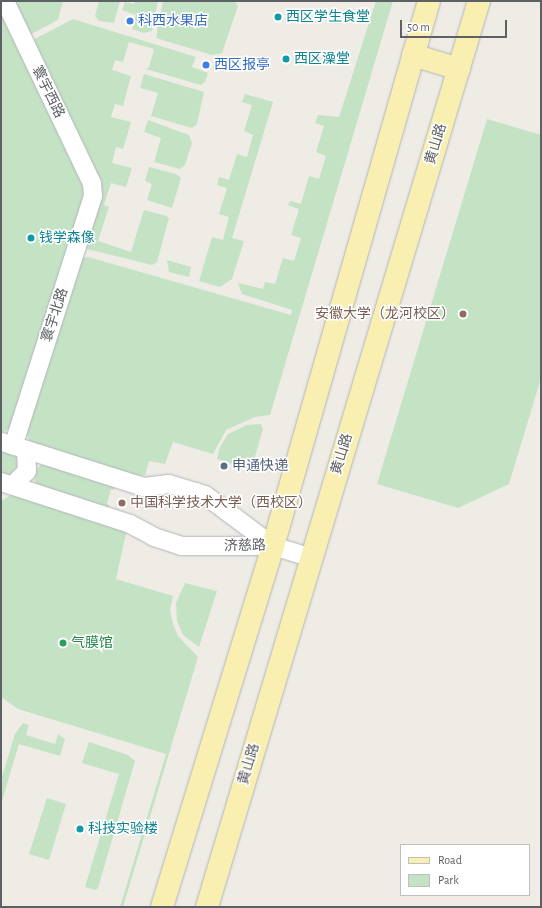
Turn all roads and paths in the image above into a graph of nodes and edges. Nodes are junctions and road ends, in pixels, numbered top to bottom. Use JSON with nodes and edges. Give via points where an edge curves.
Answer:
{"nodes":[{"id":1,"x":5,"y":1,"type":"edge"},
{"id":2,"x":429,"y":1,"type":"edge"},
{"id":3,"x":479,"y":1,"type":"edge"},
{"id":4,"x":413,"y":55,"type":"junction"},
{"id":5,"x":459,"y":68,"type":"junction"},
{"id":6,"x":92,"y":183,"type":"joint"},
{"id":7,"x":13,"y":446,"type":"edge"},
{"id":8,"x":7,"y":483,"type":"edge"},
{"id":9,"x":273,"y":546,"type":"junction"},
{"id":10,"x":310,"y":557,"type":"junction"},
{"id":11,"x":162,"y":907,"type":"edge"},
{"id":12,"x":207,"y":907,"type":"edge"}],
"edges":[{"from":1,"to":6,"type":"street","name":"寰宇西路"},
{"from":2,"to":4,"type":"main road"},
{"from":3,"to":5,"type":"main road","name":"黄山路"},
{"from":4,"to":5,"type":"main road"},
{"from":4,"to":9,"type":"main road"},
{"from":5,"to":10,"type":"main road","name":"黄山路"},
{"from":6,"to":7,"type":"street","name":"寰宇北路","via":[[93,196]]},
{"from":7,"to":8,"type":"street","via":[[27,471]]},
{"from":7,"to":9,"type":"street","name":"济慈路","via":[[144,487],[169,484],[205,495]]},
{"from":8,"to":9,"type":"street","name":"济慈路","via":[[130,524],[154,537],[181,546]]},
{"from":9,"to":10,"type":"street"},
{"from":9,"to":11,"type":"main road"},
{"from":10,"to":12,"type":"main road","name":"黄山路"}]}
